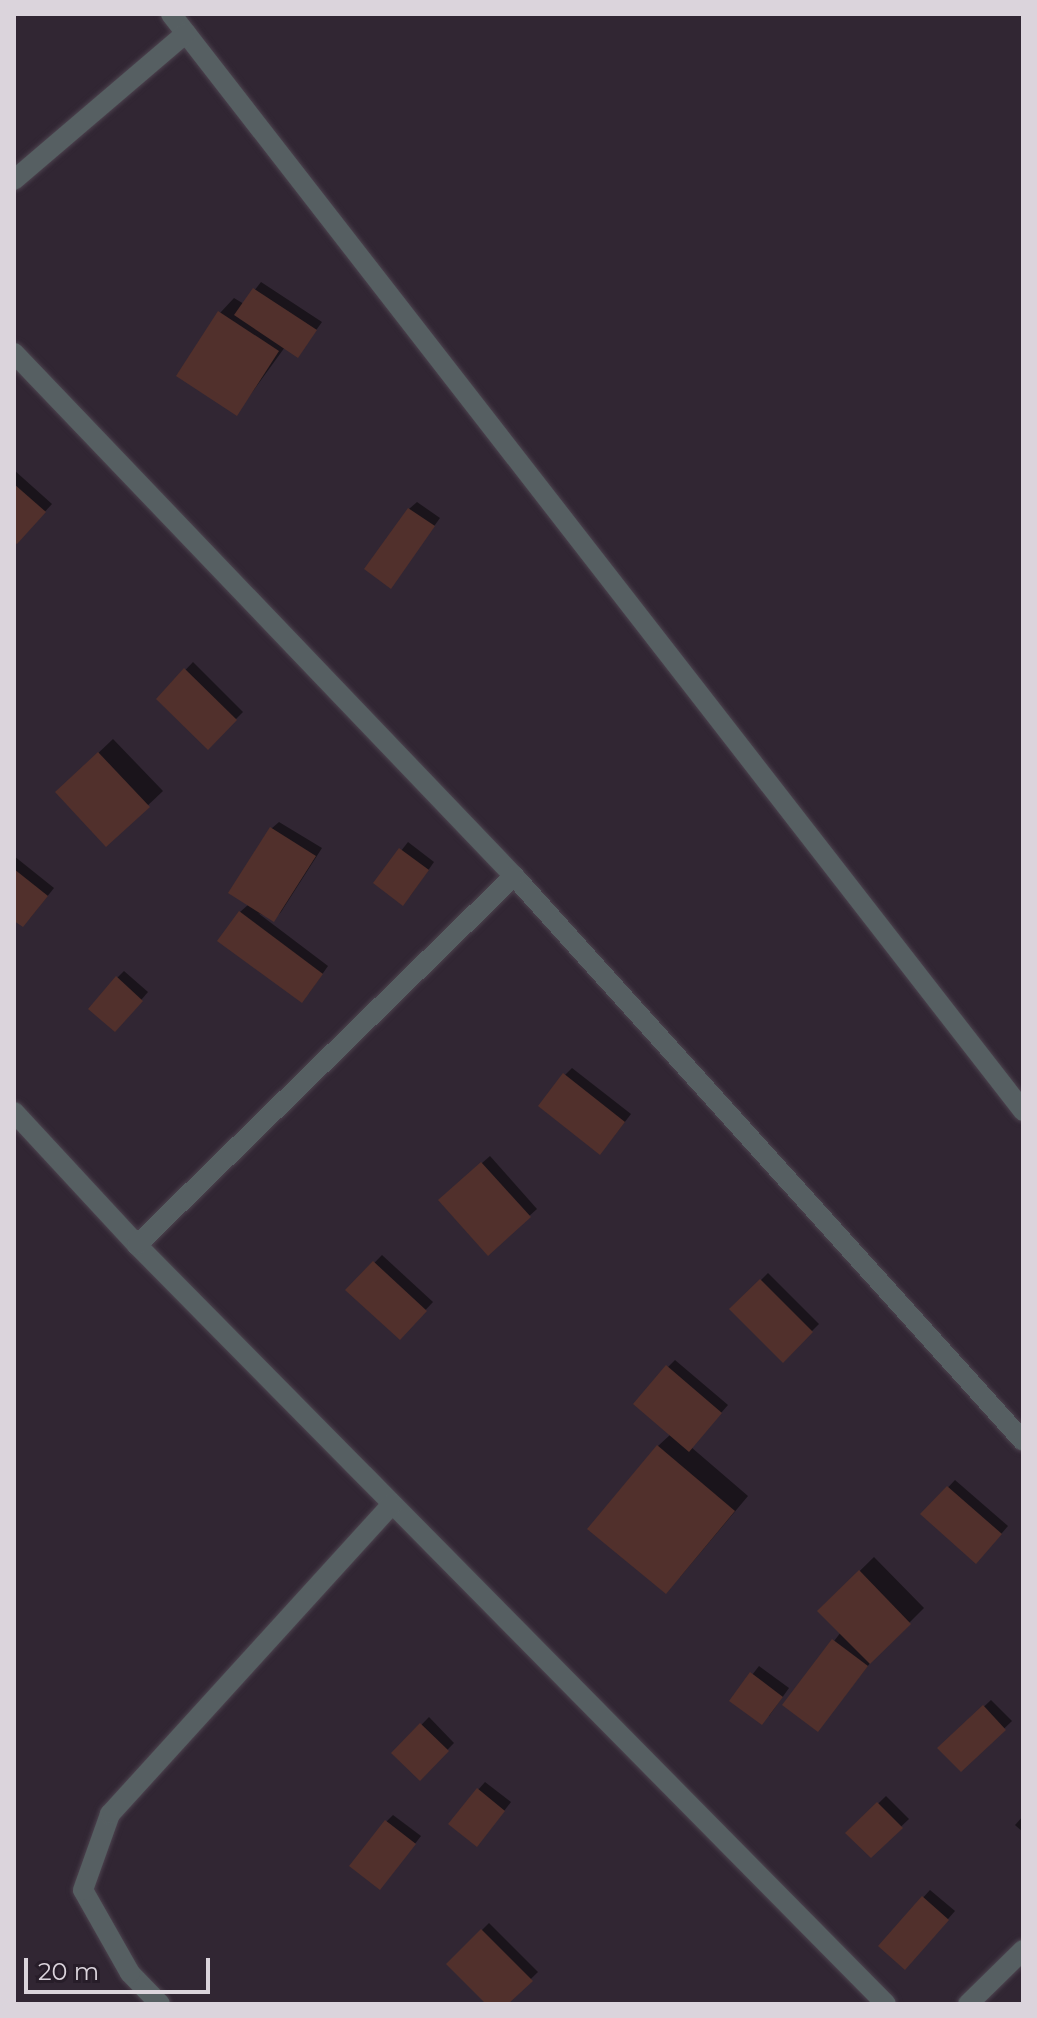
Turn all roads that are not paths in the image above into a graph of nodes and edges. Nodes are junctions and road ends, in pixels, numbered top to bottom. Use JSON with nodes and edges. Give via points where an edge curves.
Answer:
{"nodes":[{"id":1,"x":171,"y":14,"type":"edge"},
{"id":2,"x":186,"y":33,"type":"junction"},
{"id":3,"x":14,"y":180,"type":"edge"},
{"id":4,"x":14,"y":353,"type":"edge"},
{"id":5,"x":514,"y":876,"type":"junction"},
{"id":6,"x":1023,"y":1111,"type":"edge"},
{"id":7,"x":14,"y":1112,"type":"edge"},
{"id":8,"x":137,"y":1245,"type":"junction"},
{"id":9,"x":1023,"y":1441,"type":"edge"},
{"id":10,"x":392,"y":1504,"type":"junction"},
{"id":11,"x":1023,"y":1950,"type":"edge"},
{"id":12,"x":160,"y":2004,"type":"edge"},
{"id":13,"x":886,"y":2004,"type":"edge"},
{"id":14,"x":968,"y":2004,"type":"edge"}],
"edges":[{"from":1,"to":2,"type":"street"},
{"from":2,"to":3,"type":"street"},
{"from":2,"to":6,"type":"street"},
{"from":4,"to":5,"type":"street"},
{"from":5,"to":8,"type":"street"},
{"from":5,"to":9,"type":"street"},
{"from":7,"to":8,"type":"street"},
{"from":8,"to":10,"type":"street"},
{"from":10,"to":12,"type":"street","via":[[110,1814],[83,1890],[130,1973]]},
{"from":10,"to":13,"type":"street"},
{"from":11,"to":14,"type":"street"}]}
